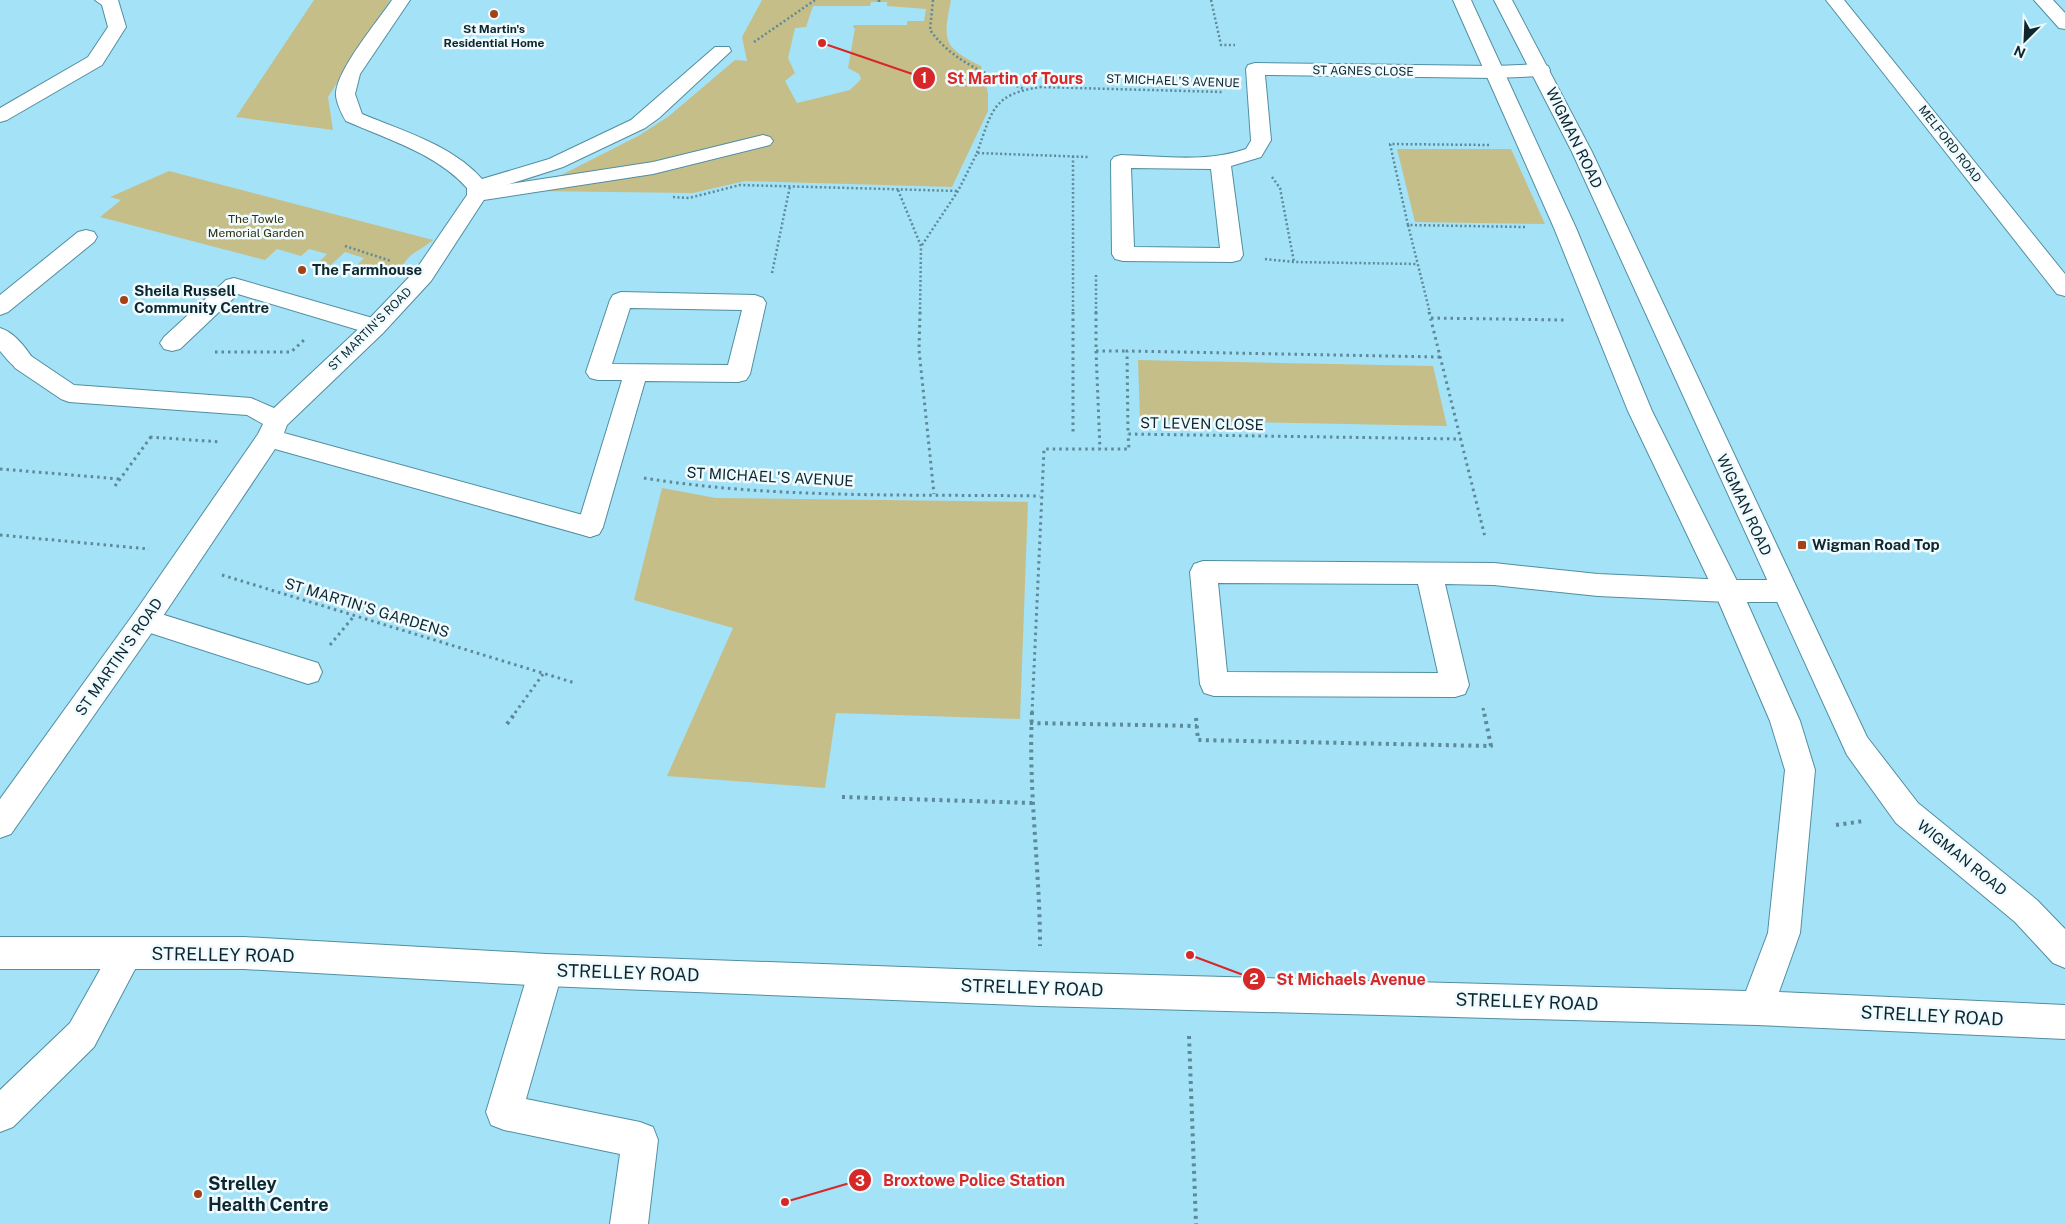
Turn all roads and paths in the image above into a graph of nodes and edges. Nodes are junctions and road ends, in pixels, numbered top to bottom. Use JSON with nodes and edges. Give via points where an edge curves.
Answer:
{"nodes":[{"id":1,"x":104,"y":0,"type":"edge"},
{"id":2,"x":401,"y":0,"type":"edge"},
{"id":3,"x":815,"y":0,"type":"edge"},
{"id":4,"x":933,"y":0,"type":"edge"},
{"id":5,"x":1462,"y":0,"type":"edge"},
{"id":6,"x":1503,"y":0,"type":"edge"},
{"id":7,"x":1835,"y":0,"type":"edge"},
{"id":8,"x":2043,"y":0,"type":"edge"},
{"id":9,"x":2065,"y":24,"type":"edge"},
{"id":10,"x":722,"y":51,"type":"joint"},
{"id":11,"x":1541,"y":70,"type":"junction"},
{"id":12,"x":1495,"y":72,"type":"junction"},
{"id":13,"x":1025,"y":89,"type":"junction"},
{"id":14,"x":1258,"y":93,"type":"junction"},
{"id":15,"x":0,"y":116,"type":"edge"},
{"id":16,"x":764,"y":141,"type":"dead end"},
{"id":17,"x":1528,"y":145,"type":"junction"},
{"id":18,"x":1258,"y":146,"type":"junction"},
{"id":19,"x":977,"y":153,"type":"junction"},
{"id":20,"x":1073,"y":156,"type":"junction"},
{"id":21,"x":1121,"y":161,"type":"junction"},
{"id":22,"x":1220,"y":163,"type":"junction"},
{"id":23,"x":898,"y":190,"type":"junction"},
{"id":24,"x":477,"y":191,"type":"junction"},
{"id":25,"x":958,"y":191,"type":"junction"},
{"id":26,"x":1408,"y":225,"type":"junction"},
{"id":27,"x":1566,"y":228,"type":"junction"},
{"id":28,"x":86,"y":238,"type":"dead end"},
{"id":29,"x":345,"y":246,"type":"dead end"},
{"id":30,"x":921,"y":246,"type":"junction"},
{"id":31,"x":1123,"y":254,"type":"junction"},
{"id":32,"x":1232,"y":255,"type":"junction"},
{"id":33,"x":1294,"y":262,"type":"junction"},
{"id":34,"x":1417,"y":264,"type":"junction"},
{"id":35,"x":423,"y":276,"type":"junction"},
{"id":36,"x":2065,"y":288,"type":"edge"},
{"id":37,"x":755,"y":303,"type":"junction"},
{"id":38,"x":0,"y":307,"type":"edge"},
{"id":39,"x":332,"y":314,"type":"junction"},
{"id":40,"x":1430,"y":318,"type":"junction"},
{"id":41,"x":1602,"y":321,"type":"junction"},
{"id":42,"x":375,"y":327,"type":"junction"},
{"id":43,"x":0,"y":336,"type":"edge"},
{"id":44,"x":172,"y":342,"type":"joint"},
{"id":45,"x":1096,"y":350,"type":"junction"},
{"id":46,"x":1127,"y":351,"type":"junction"},
{"id":47,"x":1440,"y":357,"type":"junction"},
{"id":48,"x":636,"y":372,"type":"junction"},
{"id":49,"x":176,"y":401,"type":"junction"},
{"id":50,"x":273,"y":429,"type":"junction"},
{"id":51,"x":1073,"y":434,"type":"dead end"},
{"id":52,"x":1128,"y":434,"type":"junction"},
{"id":53,"x":150,"y":437,"type":"junction"},
{"id":54,"x":1461,"y":440,"type":"junction"},
{"id":55,"x":1100,"y":449,"type":"junction"},
{"id":56,"x":221,"y":450,"type":"dead end"},
{"id":57,"x":0,"y":469,"type":"edge"},
{"id":58,"x":607,"y":469,"type":"junction"},
{"id":59,"x":120,"y":479,"type":"junction"},
{"id":60,"x":115,"y":486,"type":"dead end"},
{"id":61,"x":934,"y":494,"type":"junction"},
{"id":62,"x":1040,"y":496,"type":"junction"},
{"id":63,"x":0,"y":535,"type":"edge"},
{"id":64,"x":155,"y":550,"type":"dead end"},
{"id":65,"x":184,"y":564,"type":"junction"},
{"id":66,"x":1429,"y":573,"type":"junction"},
{"id":67,"x":1494,"y":574,"type":"junction"},
{"id":68,"x":1728,"y":591,"type":"junction"},
{"id":69,"x":1784,"y":591,"type":"junction"},
{"id":70,"x":145,"y":620,"type":"junction"},
{"id":71,"x":308,"y":672,"type":"dead end"},
{"id":72,"x":543,"y":674,"type":"junction"},
{"id":73,"x":575,"y":684,"type":"dead end"},
{"id":74,"x":1455,"y":685,"type":"junction"},
{"id":75,"x":1196,"y":712,"type":"dead end"},
{"id":76,"x":1030,"y":723,"type":"junction"},
{"id":77,"x":507,"y":724,"type":"dead end"},
{"id":78,"x":1197,"y":726,"type":"junction"},
{"id":79,"x":842,"y":797,"type":"dead end"},
{"id":80,"x":1033,"y":802,"type":"junction"},
{"id":81,"x":0,"y":824,"type":"edge"},
{"id":82,"x":1040,"y":942,"type":"dead end"},
{"id":83,"x":0,"y":952,"type":"edge"},
{"id":84,"x":2065,"y":952,"type":"edge"},
{"id":85,"x":127,"y":954,"type":"junction"},
{"id":86,"x":546,"y":970,"type":"junction"},
{"id":87,"x":1187,"y":992,"type":"junction"},
{"id":88,"x":1757,"y":1008,"type":"junction"},
{"id":89,"x":2065,"y":1022,"type":"edge"},
{"id":90,"x":0,"y":1114,"type":"edge"},
{"id":91,"x":629,"y":1224,"type":"edge"},
{"id":92,"x":1196,"y":1224,"type":"edge"}],
"edges":[{"from":1,"to":15,"type":"street","via":[[110,2],[117,27],[95,61]]},
{"from":2,"to":24,"type":"street","via":[[351,74],[344,94],[353,117],[461,168]]},
{"from":3,"to":10,"type":"path","via":[[746,48]]},
{"from":4,"to":13,"type":"path","via":[[930,30],[939,44],[962,61]]},
{"from":5,"to":12,"type":"street"},
{"from":6,"to":11,"type":"street","name":"WIGMAN ROAD"},
{"from":7,"to":36,"type":"street","name":"MELFORD ROAD"},
{"from":8,"to":9,"type":"street"},
{"from":10,"to":24,"type":"street","via":[[638,124],[556,163]]},
{"from":11,"to":12,"type":"street","name":"ST AGNES CLOSE"},
{"from":11,"to":69,"type":"street","name":"WIGMAN ROAD"},
{"from":12,"to":14,"type":"street","name":"ST AGNES CLOSE","via":[[1255,70]]},
{"from":12,"to":17,"type":"street"},
{"from":13,"to":14,"type":"path","name":"ST MICHAEL'S AVENUE"},
{"from":13,"to":19,"type":"path","name":"ST MICHAEL'S AVENUE","via":[[1006,94],[996,103]]},
{"from":14,"to":18,"type":"street","name":"ST AGNES CLOSE"},
{"from":16,"to":24,"type":"street","via":[[653,168]]},
{"from":17,"to":26,"type":"path","via":[[1390,144]]},
{"from":17,"to":27,"type":"street"},
{"from":18,"to":22,"type":"street","via":[[1238,160]]},
{"from":18,"to":33,"type":"path","via":[[1280,188]]},
{"from":19,"to":20,"type":"path"},
{"from":19,"to":25,"type":"path","name":"ST MICHAEL'S AVENUE"},
{"from":20,"to":21,"type":"path"},
{"from":20,"to":51,"type":"path"},
{"from":21,"to":22,"type":"street"},
{"from":21,"to":31,"type":"street"},
{"from":22,"to":32,"type":"street"},
{"from":23,"to":25,"type":"path"},
{"from":23,"to":30,"type":"path"},
{"from":23,"to":37,"type":"path","via":[[790,186],[770,281]]},
{"from":24,"to":35,"type":"street","name":"ST MARTIN'S ROAD"},
{"from":25,"to":30,"type":"path","name":"ST MICHAEL'S AVENUE"},
{"from":26,"to":27,"type":"path"},
{"from":26,"to":34,"type":"path"},
{"from":27,"to":41,"type":"street"},
{"from":28,"to":38,"type":"street"},
{"from":29,"to":35,"type":"path","via":[[402,265]]},
{"from":30,"to":61,"type":"path","via":[[920,350]]},
{"from":31,"to":32,"type":"street"},
{"from":31,"to":45,"type":"path","via":[[1116,264],[1096,265]]},
{"from":32,"to":33,"type":"path"},
{"from":33,"to":34,"type":"path"},
{"from":34,"to":40,"type":"path"},
{"from":35,"to":42,"type":"street","name":"ST MARTIN'S ROAD"},
{"from":37,"to":48,"type":"street","via":[[738,374]]},
{"from":37,"to":48,"type":"street","via":[[621,300],[598,372]]},
{"from":39,"to":42,"type":"street"},
{"from":39,"to":44,"type":"path","via":[[291,352],[192,352]]},
{"from":39,"to":44,"type":"street","via":[[234,285]]},
{"from":40,"to":41,"type":"path"},
{"from":40,"to":47,"type":"path"},
{"from":41,"to":68,"type":"street","via":[[1640,411]]},
{"from":42,"to":50,"type":"street","name":"ST MARTIN'S ROAD"},
{"from":43,"to":49,"type":"street","via":[[23,362],[69,393]]},
{"from":45,"to":46,"type":"path"},
{"from":45,"to":55,"type":"path"},
{"from":46,"to":47,"type":"path"},
{"from":46,"to":52,"type":"path","name":"ST LEVEN CLOSE"},
{"from":47,"to":54,"type":"path"},
{"from":48,"to":58,"type":"street"},
{"from":49,"to":50,"type":"street","via":[[250,407]]},
{"from":49,"to":53,"type":"path"},
{"from":50,"to":58,"type":"street","via":[[590,527]]},
{"from":50,"to":65,"type":"street","name":"ST MARTIN'S ROAD"},
{"from":52,"to":54,"type":"path","name":"ST LEVEN CLOSE"},
{"from":52,"to":55,"type":"path","via":[[1129,449]]},
{"from":53,"to":56,"type":"path","via":[[227,442]]},
{"from":53,"to":59,"type":"path"},
{"from":54,"to":67,"type":"path"},
{"from":55,"to":62,"type":"path","via":[[1044,449]]},
{"from":57,"to":59,"type":"path"},
{"from":58,"to":61,"type":"path","name":"ST MICHAEL'S AVENUE","via":[[698,487]]},
{"from":59,"to":60,"type":"path"},
{"from":61,"to":62,"type":"path","name":"ST MICHAEL'S AVENUE"},
{"from":62,"to":76,"type":"path"},
{"from":63,"to":64,"type":"path"},
{"from":65,"to":70,"type":"street","name":"ST MARTIN'S ROAD"},
{"from":65,"to":72,"type":"path","name":"ST MARTIN'S GARDENS"},
{"from":66,"to":67,"type":"street"},
{"from":66,"to":74,"type":"street"},
{"from":66,"to":74,"type":"street","via":[[1203,572],[1214,684]]},
{"from":67,"to":68,"type":"street"},
{"from":68,"to":69,"type":"street"},
{"from":68,"to":88,"type":"street","via":[[1785,721],[1800,770],[1784,933]]},
{"from":69,"to":84,"type":"street","name":"WIGMAN ROAD","via":[[1857,746],[1907,813],[2026,911]]},
{"from":70,"to":71,"type":"street"},
{"from":70,"to":81,"type":"street","name":"ST MARTIN'S ROAD"},
{"from":72,"to":73,"type":"path","name":"ST MARTIN'S GARDENS"},
{"from":72,"to":77,"type":"path"},
{"from":74,"to":78,"type":"path","via":[[1478,686],[1491,746],[1198,740]]},
{"from":75,"to":78,"type":"path"},
{"from":76,"to":78,"type":"path"},
{"from":76,"to":80,"type":"path"},
{"from":79,"to":80,"type":"path"},
{"from":80,"to":82,"type":"path"},
{"from":83,"to":85,"type":"street","name":"STRELLEY ROAD"},
{"from":85,"to":86,"type":"street","name":"STRELLEY ROAD","via":[[244,954]]},
{"from":85,"to":90,"type":"street","via":[[82,1035]]},
{"from":86,"to":87,"type":"street","name":"STRELLEY ROAD"},
{"from":86,"to":91,"type":"street","via":[[504,1112],[640,1140]]},
{"from":87,"to":88,"type":"street","name":"STRELLEY ROAD"},
{"from":87,"to":92,"type":"path"},
{"from":88,"to":89,"type":"street","name":"STRELLEY ROAD"}]}
